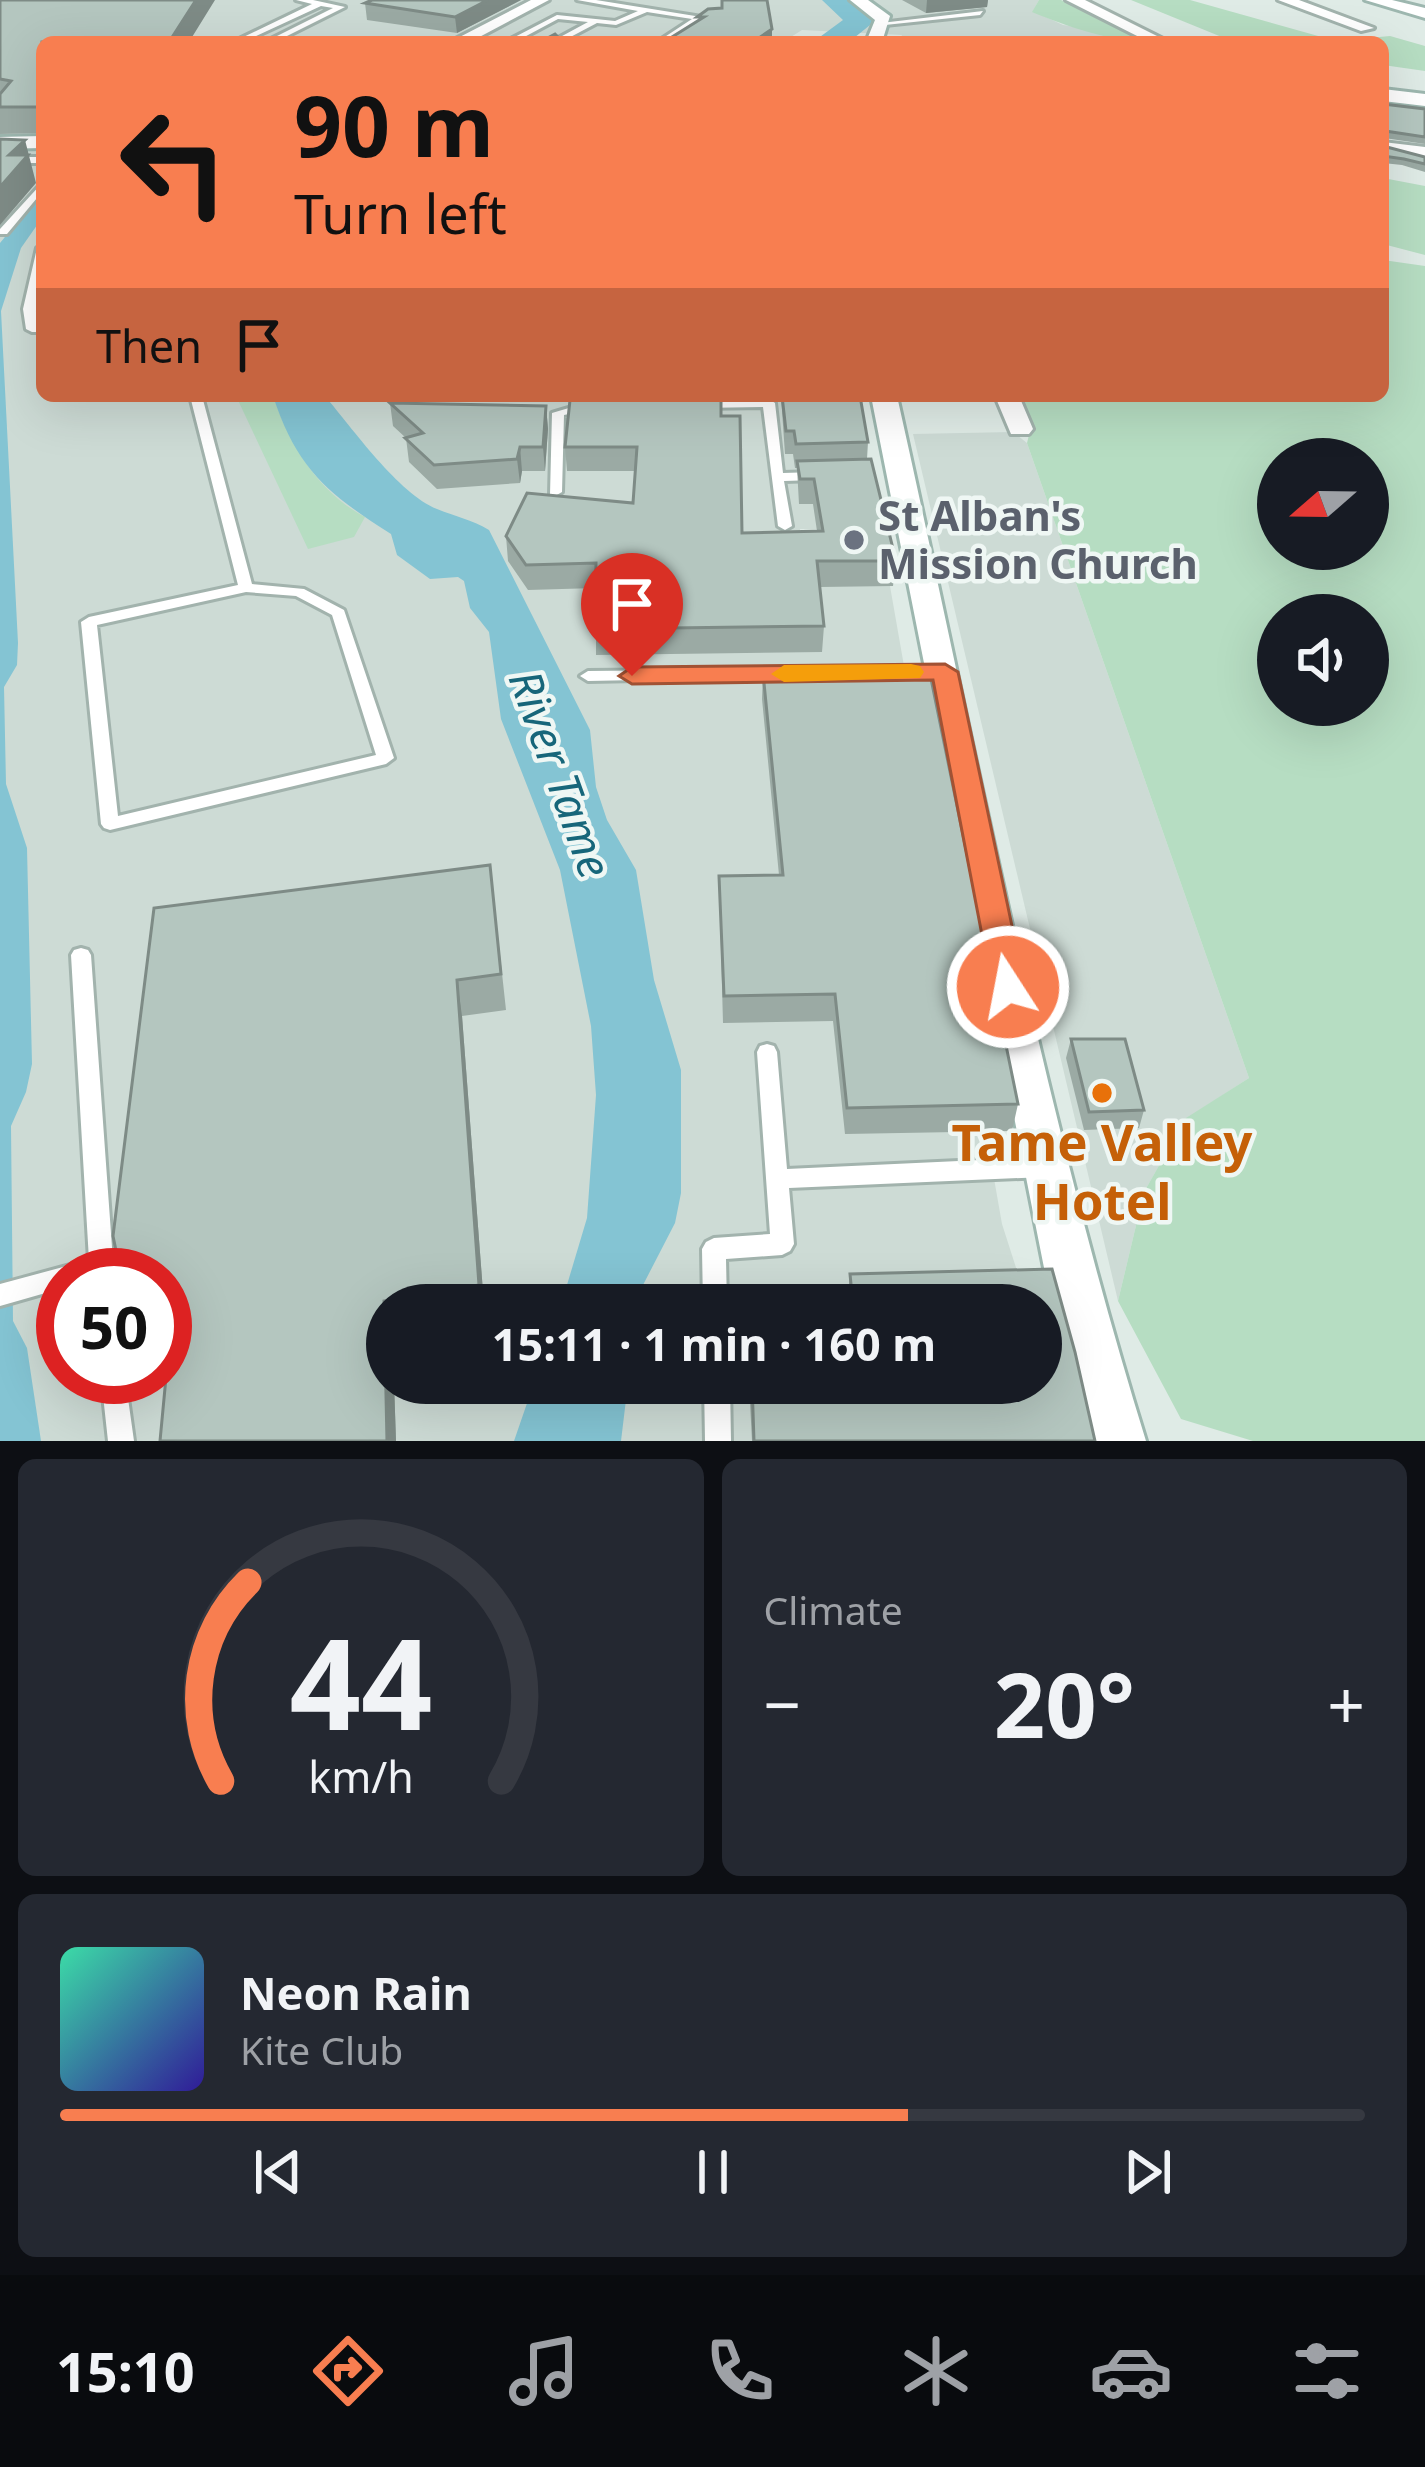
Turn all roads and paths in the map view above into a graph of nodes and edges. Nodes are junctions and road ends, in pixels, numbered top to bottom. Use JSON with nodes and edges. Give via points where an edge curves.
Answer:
{"nodes":[{"id":1,"x":300,"y":0,"type":"edge"},
{"id":2,"x":542,"y":0,"type":"edge"},
{"id":3,"x":581,"y":0,"type":"edge"},
{"id":4,"x":858,"y":0,"type":"edge"},
{"id":5,"x":1073,"y":0,"type":"edge"},
{"id":6,"x":1286,"y":0,"type":"edge"},
{"id":7,"x":1373,"y":0,"type":"edge"},
{"id":8,"x":599,"y":1,"type":"edge"},
{"id":9,"x":320,"y":4,"type":"junction"},
{"id":10,"x":640,"y":9,"type":"junction"},
{"id":11,"x":980,"y":13,"type":"dead end"},
{"id":12,"x":1425,"y":13,"type":"edge"},
{"id":13,"x":698,"y":18,"type":"junction"},
{"id":14,"x":716,"y":20,"type":"edge"},
{"id":15,"x":594,"y":23,"type":"junction"},
{"id":16,"x":885,"y":23,"type":"junction"},
{"id":17,"x":1366,"y":28,"type":"dead end"},
{"id":18,"x":250,"y":36,"type":"edge"},
{"id":19,"x":281,"y":36,"type":"edge"},
{"id":20,"x":470,"y":36,"type":"edge"},
{"id":21,"x":521,"y":36,"type":"edge"},
{"id":22,"x":567,"y":36,"type":"edge"},
{"id":23,"x":670,"y":36,"type":"edge"},
{"id":24,"x":877,"y":36,"type":"edge"},
{"id":25,"x":1148,"y":36,"type":"edge"},
{"id":26,"x":1389,"y":96,"type":"edge"},
{"id":27,"x":1425,"y":100,"type":"edge"},
{"id":28,"x":0,"y":142,"type":"edge"},
{"id":29,"x":36,"y":142,"type":"edge"},
{"id":30,"x":1389,"y":149,"type":"edge"},
{"id":31,"x":1425,"y":153,"type":"edge"},
{"id":32,"x":0,"y":160,"type":"edge"},
{"id":33,"x":36,"y":160,"type":"edge"},
{"id":34,"x":36,"y":193,"type":"edge"},
{"id":35,"x":2,"y":232,"type":"edge"},
{"id":36,"x":36,"y":274,"type":"edge"},
{"id":37,"x":36,"y":329,"type":"edge"},
{"id":38,"x":198,"y":402,"type":"edge"},
{"id":39,"x":879,"y":402,"type":"edge"},
{"id":40,"x":1009,"y":402,"type":"edge"},
{"id":41,"x":676,"y":404,"type":"edge"},
{"id":42,"x":607,"y":405,"type":"edge"},
{"id":43,"x":1020,"y":429,"type":"dead end"},
{"id":44,"x":840,"y":475,"type":"edge"},
{"id":45,"x":777,"y":477,"type":"junction"},
{"id":46,"x":554,"y":492,"type":"edge"},
{"id":47,"x":785,"y":526,"type":"edge"},
{"id":48,"x":246,"y":587,"type":"junction"},
{"id":49,"x":802,"y":674,"type":"edge"},
{"id":50,"x":588,"y":676,"type":"dead end"},
{"id":51,"x":81,"y":955,"type":"dead end"},
{"id":52,"x":767,"y":1052,"type":"dead end"},
{"id":53,"x":1045,"y":1167,"type":"junction"},
{"id":54,"x":776,"y":1179,"type":"junction"},
{"id":55,"x":100,"y":1248,"type":"edge"},
{"id":56,"x":715,"y":1284,"type":"edge"},
{"id":57,"x":36,"y":1285,"type":"edge"},
{"id":58,"x":0,"y":1295,"type":"edge"},
{"id":59,"x":116,"y":1404,"type":"edge"},
{"id":60,"x":717,"y":1404,"type":"edge"},
{"id":61,"x":121,"y":1441,"type":"edge"},
{"id":62,"x":718,"y":1441,"type":"edge"},
{"id":63,"x":1118,"y":1441,"type":"edge"}],
"edges":[{"from":1,"to":9,"type":"lane"},
{"from":2,"to":20,"type":"street"},
{"from":3,"to":8,"type":"lane"},
{"from":4,"to":16,"type":"main road"},
{"from":5,"to":25,"type":"street"},
{"from":6,"to":17,"type":"street"},
{"from":7,"to":12,"type":"main road"},
{"from":8,"to":10,"type":"lane"},
{"from":9,"to":18,"type":"lane"},
{"from":9,"to":19,"type":"lane","via":[[341,7]]},
{"from":10,"to":13,"type":"lane"},
{"from":10,"to":15,"type":"lane","via":[[616,23]]},
{"from":11,"to":16,"type":"lane"},
{"from":13,"to":14,"type":"lane"},
{"from":13,"to":23,"type":"lane"},
{"from":15,"to":21,"type":"lane","via":[[557,17]]},
{"from":15,"to":22,"type":"lane"},
{"from":16,"to":24,"type":"main road"},
{"from":26,"to":27,"type":"main road"},
{"from":28,"to":29,"type":"main road"},
{"from":30,"to":31,"type":"street"},
{"from":32,"to":33,"type":"lane"},
{"from":34,"to":35,"type":"lane"},
{"from":36,"to":37,"type":"lane","via":[[28,309]]},
{"from":38,"to":48,"type":"lane"},
{"from":39,"to":53,"type":"main road"},
{"from":40,"to":43,"type":"street"},
{"from":41,"to":45,"type":"lane","via":[[769,403]]},
{"from":42,"to":46,"type":"lane","via":[[558,413]]},
{"from":44,"to":45,"type":"lane"},
{"from":45,"to":47,"type":"lane"},
{"from":48,"to":48,"type":"lane","via":[[299,592],[339,613],[386,758],[110,824],[88,622]]},
{"from":49,"to":50,"type":"lane"},
{"from":51,"to":55,"type":"lane"},
{"from":52,"to":54,"type":"lane"},
{"from":53,"to":54,"type":"lane"},
{"from":53,"to":63,"type":"main road"},
{"from":54,"to":56,"type":"lane","via":[[782,1244],[714,1249]]},
{"from":57,"to":58,"type":"lane"},
{"from":59,"to":61,"type":"lane"},
{"from":60,"to":62,"type":"lane"}]}
